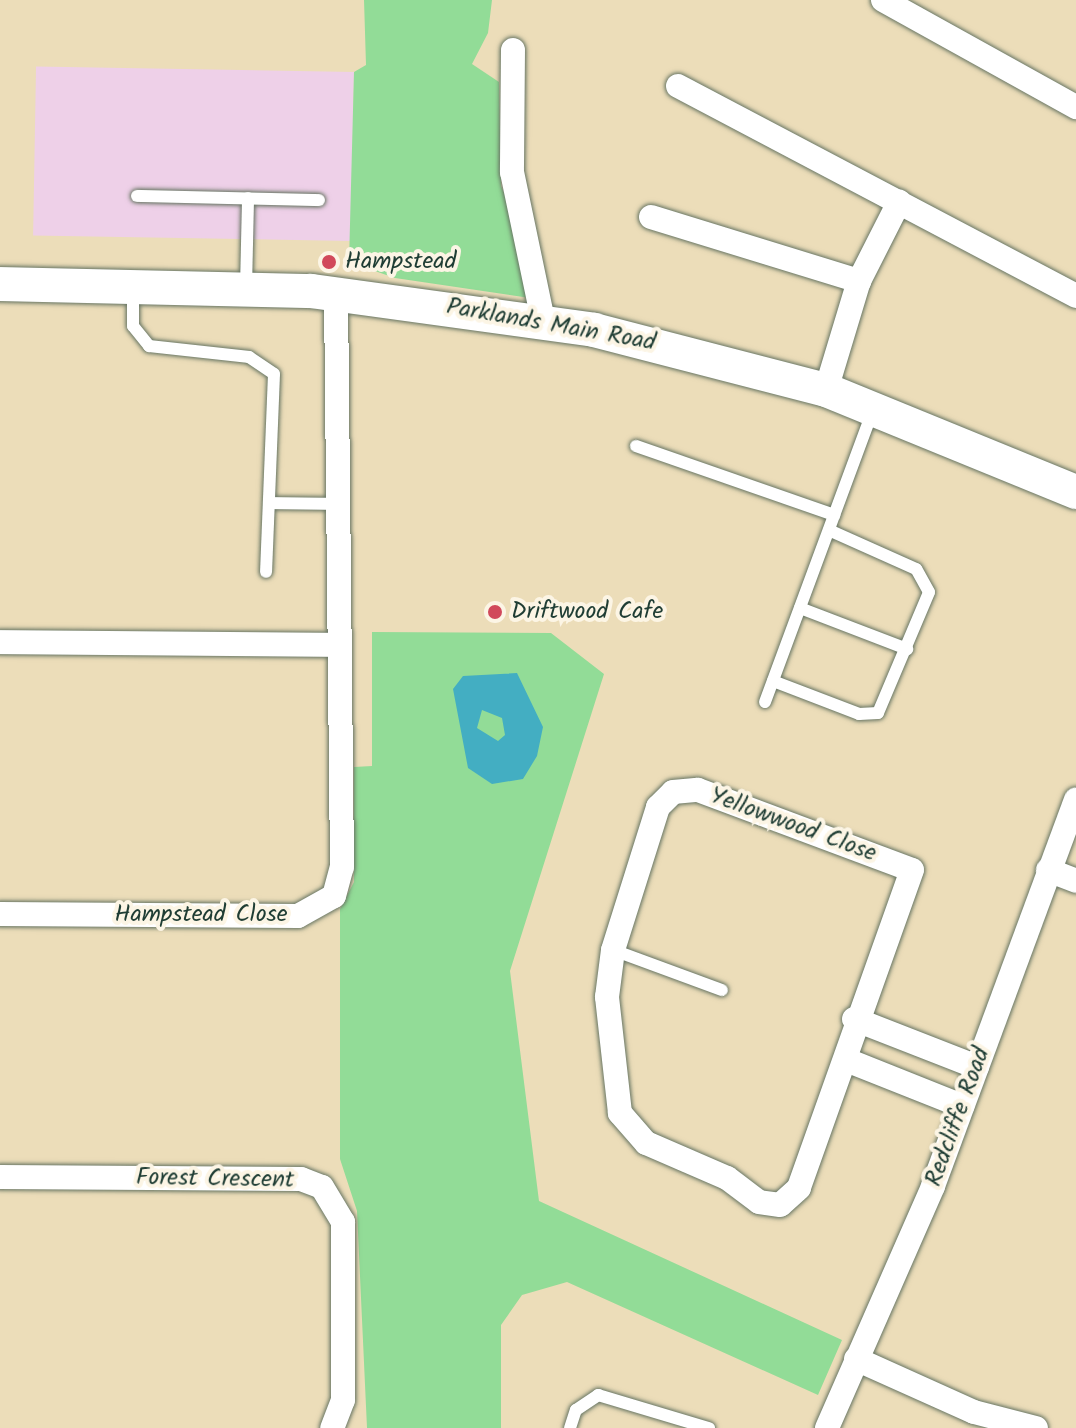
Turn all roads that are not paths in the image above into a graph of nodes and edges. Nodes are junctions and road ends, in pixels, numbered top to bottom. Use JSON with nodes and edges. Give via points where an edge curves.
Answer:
{"nodes":[{"id":1,"x":883,"y":0,"type":"edge"},
{"id":2,"x":513,"y":50,"type":"dead end"},
{"id":3,"x":678,"y":86,"type":"dead end"},
{"id":4,"x":1076,"y":107,"type":"edge"},
{"id":5,"x":137,"y":196,"type":"dead end"},
{"id":6,"x":248,"y":198,"type":"junction"},
{"id":7,"x":319,"y":200,"type":"dead end"},
{"id":8,"x":899,"y":202,"type":"junction"},
{"id":9,"x":651,"y":217,"type":"dead end"},
{"id":10,"x":859,"y":281,"type":"junction"},
{"id":11,"x":0,"y":284,"type":"edge"},
{"id":12,"x":134,"y":284,"type":"junction"},
{"id":13,"x":246,"y":288,"type":"junction"},
{"id":14,"x":336,"y":293,"type":"junction"},
{"id":15,"x":1076,"y":296,"type":"edge"},
{"id":16,"x":543,"y":321,"type":"junction"},
{"id":17,"x":826,"y":390,"type":"junction"},
{"id":18,"x":874,"y":406,"type":"junction"},
{"id":19,"x":636,"y":446,"type":"dead end"},
{"id":20,"x":1076,"y":492,"type":"edge"},
{"id":21,"x":270,"y":503,"type":"junction"},
{"id":22,"x":338,"y":504,"type":"junction"},
{"id":23,"x":834,"y":515,"type":"junction"},
{"id":24,"x":829,"y":530,"type":"junction"},
{"id":25,"x":266,"y":572,"type":"dead end"},
{"id":26,"x":800,"y":608,"type":"junction"},
{"id":27,"x":0,"y":642,"type":"edge"},
{"id":28,"x":339,"y":645,"type":"junction"},
{"id":29,"x":907,"y":649,"type":"junction"},
{"id":30,"x":773,"y":681,"type":"junction"},
{"id":31,"x":765,"y":702,"type":"dead end"},
{"id":32,"x":1076,"y":800,"type":"edge"},
{"id":33,"x":1048,"y":870,"type":"junction"},
{"id":34,"x":1076,"y":881,"type":"edge"},
{"id":35,"x":0,"y":914,"type":"edge"},
{"id":36,"x":613,"y":950,"type":"junction"},
{"id":37,"x":722,"y":990,"type":"dead end"},
{"id":38,"x":854,"y":1019,"type":"junction"},
{"id":39,"x":849,"y":1061,"type":"junction"},
{"id":40,"x":977,"y":1067,"type":"junction"},
{"id":41,"x":962,"y":1106,"type":"junction"},
{"id":42,"x":0,"y":1177,"type":"edge"},
{"id":43,"x":856,"y":1359,"type":"junction"},
{"id":44,"x":332,"y":1428,"type":"edge"},
{"id":45,"x":570,"y":1428,"type":"edge"},
{"id":46,"x":709,"y":1428,"type":"edge"},
{"id":47,"x":827,"y":1428,"type":"edge"},
{"id":48,"x":1036,"y":1428,"type":"edge"}],
"edges":[{"from":1,"to":4,"type":"street"},
{"from":2,"to":16,"type":"street","via":[[512,172]]},
{"from":3,"to":8,"type":"street"},
{"from":5,"to":6,"type":"lane"},
{"from":6,"to":7,"type":"lane"},
{"from":6,"to":13,"type":"lane"},
{"from":8,"to":10,"type":"street"},
{"from":8,"to":15,"type":"street"},
{"from":9,"to":10,"type":"street"},
{"from":10,"to":17,"type":"street"},
{"from":11,"to":12,"type":"street","name":"Parklands Main Road"},
{"from":12,"to":13,"type":"street","name":"Parklands Main Road"},
{"from":12,"to":21,"type":"lane","via":[[130,314],[143,343],[249,357],[274,374]]},
{"from":13,"to":14,"type":"street","name":"Parklands Main Road"},
{"from":14,"to":16,"type":"street","name":"Parklands Main Road"},
{"from":14,"to":22,"type":"street","name":"Hampstead Close"},
{"from":16,"to":17,"type":"street","name":"Parklands Main Road"},
{"from":17,"to":18,"type":"street","name":"Parklands Main Road"},
{"from":18,"to":20,"type":"street","name":"Parklands Main Road"},
{"from":18,"to":23,"type":"lane"},
{"from":19,"to":23,"type":"lane"},
{"from":21,"to":22,"type":"lane"},
{"from":21,"to":25,"type":"lane"},
{"from":22,"to":28,"type":"street","name":"Hampstead Close"},
{"from":23,"to":24,"type":"lane"},
{"from":24,"to":26,"type":"lane"},
{"from":24,"to":29,"type":"lane","via":[[928,580]]},
{"from":26,"to":29,"type":"lane"},
{"from":26,"to":30,"type":"lane"},
{"from":27,"to":28,"type":"street"},
{"from":28,"to":35,"type":"street","name":"Hampstead Close","via":[[342,867],[327,904],[298,916]]},
{"from":29,"to":30,"type":"lane","via":[[875,715]]},
{"from":30,"to":31,"type":"lane"},
{"from":32,"to":33,"type":"street","name":"Redcliffe Road"},
{"from":33,"to":34,"type":"street"},
{"from":33,"to":40,"type":"street","name":"Redcliffe Road"},
{"from":36,"to":37,"type":"lane"},
{"from":36,"to":38,"type":"street","name":"Yellowwood Close","via":[[658,807],[673,792],[698,790],[912,870]]},
{"from":36,"to":39,"type":"street","name":"Yellowwood Close","via":[[607,997],[623,1121],[636,1137],[727,1178],[759,1202],[780,1205],[795,1195]]},
{"from":38,"to":39,"type":"street","name":"Yellowwood Close"},
{"from":38,"to":40,"type":"street"},
{"from":39,"to":41,"type":"street"},
{"from":40,"to":41,"type":"street","name":"Redcliffe Road"},
{"from":41,"to":43,"type":"street","name":"Redcliffe Road"},
{"from":42,"to":44,"type":"street","name":"Forest Crescent","via":[[301,1179],[322,1187],[343,1222],[343,1400]]},
{"from":43,"to":47,"type":"street","name":"Redcliffe Road"},
{"from":43,"to":48,"type":"street","via":[[974,1412]]},
{"from":45,"to":46,"type":"lane","via":[[576,1410],[598,1395]]}]}
